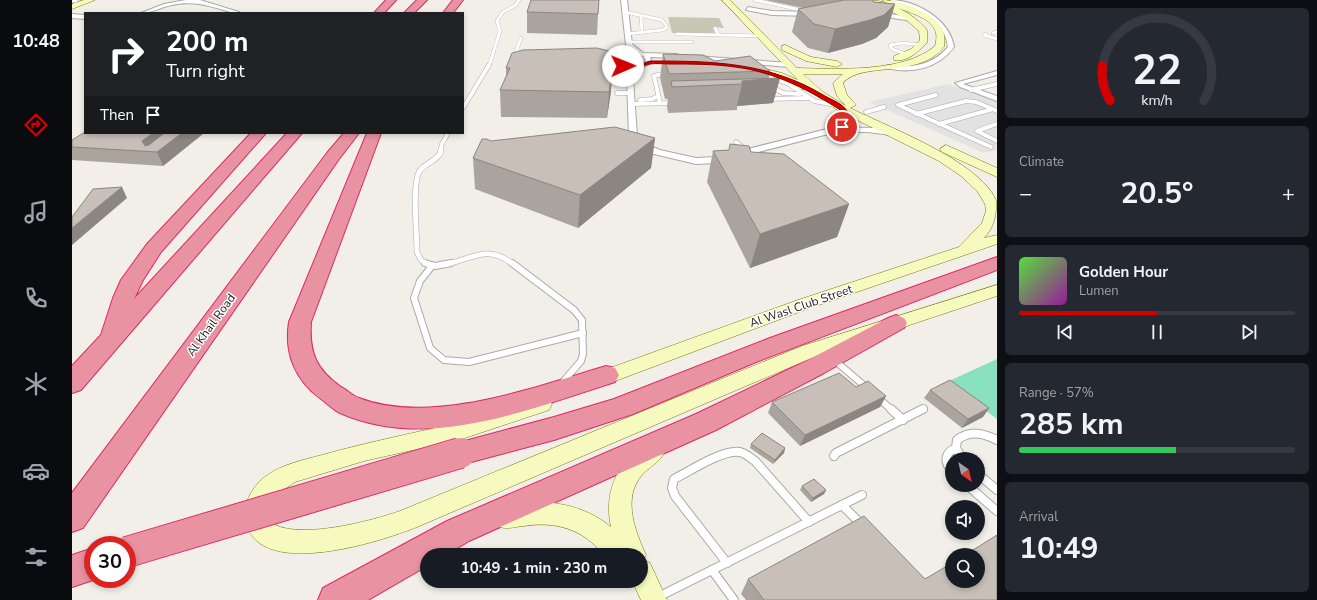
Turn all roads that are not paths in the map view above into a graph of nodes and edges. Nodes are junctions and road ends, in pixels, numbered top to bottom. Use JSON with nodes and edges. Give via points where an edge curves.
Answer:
{"nodes":[{"id":1,"x":91,"y":0,"type":"edge"},
{"id":2,"x":176,"y":0,"type":"edge"},
{"id":3,"x":194,"y":0,"type":"edge"},
{"id":4,"x":391,"y":0,"type":"edge"},
{"id":5,"x":458,"y":0,"type":"edge"},
{"id":6,"x":519,"y":0,"type":"edge"},
{"id":7,"x":624,"y":0,"type":"edge"},
{"id":8,"x":726,"y":0,"type":"edge"},
{"id":9,"x":755,"y":0,"type":"edge"},
{"id":10,"x":872,"y":0,"type":"edge"},
{"id":11,"x":886,"y":0,"type":"edge"},
{"id":12,"x":893,"y":0,"type":"edge"},
{"id":13,"x":421,"y":1,"type":"edge"},
{"id":14,"x":74,"y":2,"type":"edge"},
{"id":15,"x":202,"y":2,"type":"junction"},
{"id":16,"x":745,"y":6,"type":"joint"},
{"id":17,"x":158,"y":7,"type":"junction"},
{"id":18,"x":897,"y":10,"type":"junction"},
{"id":19,"x":146,"y":12,"type":"edge"},
{"id":20,"x":236,"y":12,"type":"dead end"},
{"id":21,"x":379,"y":12,"type":"edge"},
{"id":22,"x":410,"y":12,"type":"edge"},
{"id":23,"x":449,"y":12,"type":"edge"},
{"id":24,"x":625,"y":12,"type":"junction"},
{"id":25,"x":778,"y":14,"type":"junction"},
{"id":26,"x":819,"y":14,"type":"joint"},
{"id":27,"x":868,"y":14,"type":"edge"},
{"id":28,"x":875,"y":14,"type":"junction"},
{"id":29,"x":72,"y":16,"type":"edge"},
{"id":30,"x":84,"y":17,"type":"edge"},
{"id":31,"x":641,"y":17,"type":"junction"},
{"id":32,"x":648,"y":18,"type":"junction"},
{"id":33,"x":655,"y":19,"type":"junction"},
{"id":34,"x":911,"y":19,"type":"junction"},
{"id":35,"x":760,"y":20,"type":"junction"},
{"id":36,"x":715,"y":28,"type":"dead end"},
{"id":37,"x":650,"y":31,"type":"junction"},
{"id":38,"x":656,"y":31,"type":"junction"},
{"id":39,"x":642,"y":32,"type":"junction"},
{"id":40,"x":626,"y":34,"type":"junction"},
{"id":41,"x":677,"y":34,"type":"dead end"},
{"id":42,"x":986,"y":34,"type":"dead end"},
{"id":43,"x":719,"y":35,"type":"junction"},
{"id":44,"x":762,"y":36,"type":"junction"},
{"id":45,"x":522,"y":38,"type":"dead end"},
{"id":46,"x":997,"y":39,"type":"edge"},
{"id":47,"x":692,"y":42,"type":"dead end"},
{"id":48,"x":628,"y":44,"type":"junction"},
{"id":49,"x":922,"y":45,"type":"junction"},
{"id":50,"x":785,"y":48,"type":"junction"},
{"id":51,"x":775,"y":50,"type":"junction"},
{"id":52,"x":906,"y":54,"type":"junction"},
{"id":53,"x":643,"y":55,"type":"junction"},
{"id":54,"x":610,"y":56,"type":"junction"},
{"id":55,"x":520,"y":60,"type":"edge"},
{"id":56,"x":687,"y":60,"type":"junction"},
{"id":57,"x":650,"y":62,"type":"junction"},
{"id":58,"x":739,"y":65,"type":"junction"},
{"id":59,"x":856,"y":65,"type":"junction"},
{"id":60,"x":618,"y":66,"type":"junction"},
{"id":61,"x":638,"y":67,"type":"junction"},
{"id":62,"x":888,"y":67,"type":"junction"},
{"id":63,"x":797,"y":69,"type":"junction"},
{"id":64,"x":866,"y":69,"type":"junction"},
{"id":65,"x":672,"y":73,"type":"edge"},
{"id":66,"x":997,"y":73,"type":"edge"},
{"id":67,"x":630,"y":79,"type":"junction"},
{"id":68,"x":764,"y":82,"type":"edge"},
{"id":69,"x":997,"y":84,"type":"edge"},
{"id":70,"x":766,"y":88,"type":"dead end"},
{"id":71,"x":971,"y":90,"type":"junction"},
{"id":72,"x":617,"y":93,"type":"dead end"},
{"id":73,"x":774,"y":93,"type":"edge"},
{"id":74,"x":804,"y":94,"type":"junction"},
{"id":75,"x":813,"y":95,"type":"junction"},
{"id":76,"x":936,"y":95,"type":"dead end"},
{"id":77,"x":658,"y":96,"type":"junction"},
{"id":78,"x":632,"y":99,"type":"junction"},
{"id":79,"x":997,"y":99,"type":"edge"},
{"id":80,"x":761,"y":100,"type":"edge"},
{"id":81,"x":660,"y":103,"type":"junction"},
{"id":82,"x":682,"y":103,"type":"edge"},
{"id":83,"x":898,"y":104,"type":"junction"},
{"id":84,"x":892,"y":105,"type":"dead end"},
{"id":85,"x":464,"y":106,"type":"edge"},
{"id":86,"x":844,"y":106,"type":"junction"},
{"id":87,"x":884,"y":107,"type":"dead end"},
{"id":88,"x":995,"y":110,"type":"edge"},
{"id":89,"x":866,"y":112,"type":"junction"},
{"id":90,"x":916,"y":114,"type":"junction"},
{"id":91,"x":939,"y":124,"type":"junction"},
{"id":92,"x":997,"y":124,"type":"edge"},
{"id":93,"x":834,"y":130,"type":"junction"},
{"id":94,"x":891,"y":133,"type":"junction"},
{"id":95,"x":258,"y":134,"type":"edge"},
{"id":96,"x":294,"y":134,"type":"edge"},
{"id":97,"x":351,"y":134,"type":"edge"},
{"id":98,"x":374,"y":134,"type":"edge"},
{"id":99,"x":447,"y":134,"type":"edge"},
{"id":100,"x":997,"y":141,"type":"edge"},
{"id":101,"x":736,"y":142,"type":"dead end"},
{"id":102,"x":990,"y":147,"type":"dead end"},
{"id":103,"x":750,"y":152,"type":"junction"},
{"id":104,"x":961,"y":156,"type":"junction"},
{"id":105,"x":997,"y":168,"type":"edge"},
{"id":106,"x":997,"y":173,"type":"edge"},
{"id":107,"x":997,"y":239,"type":"edge"},
{"id":108,"x":963,"y":251,"type":"junction"},
{"id":109,"x":997,"y":263,"type":"edge"},
{"id":110,"x":432,"y":266,"type":"junction"},
{"id":111,"x":997,"y":290,"type":"edge"},
{"id":112,"x":896,"y":323,"type":"junction"},
{"id":113,"x":583,"y":333,"type":"junction"},
{"id":114,"x":111,"y":340,"type":"junction"},
{"id":115,"x":832,"y":358,"type":"junction"},
{"id":116,"x":606,"y":375,"type":"junction"},
{"id":117,"x":72,"y":383,"type":"edge"},
{"id":118,"x":554,"y":391,"type":"junction"},
{"id":119,"x":924,"y":409,"type":"dead end"},
{"id":120,"x":902,"y":420,"type":"junction"},
{"id":121,"x":706,"y":422,"type":"junction"},
{"id":122,"x":997,"y":440,"type":"edge"},
{"id":123,"x":956,"y":448,"type":"junction"},
{"id":124,"x":948,"y":452,"type":"edge"},
{"id":125,"x":958,"y":452,"type":"edge"},
{"id":126,"x":834,"y":456,"type":"dead end"},
{"id":127,"x":985,"y":480,"type":"edge"},
{"id":128,"x":997,"y":490,"type":"edge"},
{"id":129,"x":975,"y":492,"type":"edge"},
{"id":130,"x":862,"y":495,"type":"dead end"},
{"id":131,"x":842,"y":505,"type":"junction"},
{"id":132,"x":997,"y":511,"type":"edge"},
{"id":133,"x":72,"y":518,"type":"edge"},
{"id":134,"x":809,"y":522,"type":"junction"},
{"id":135,"x":458,"y":531,"type":"junction"},
{"id":136,"x":870,"y":532,"type":"edge"},
{"id":137,"x":614,"y":548,"type":"edge"},
{"id":138,"x":630,"y":548,"type":"edge"},
{"id":139,"x":136,"y":549,"type":"edge"},
{"id":140,"x":727,"y":563,"type":"junction"},
{"id":141,"x":84,"y":567,"type":"edge"},
{"id":142,"x":712,"y":570,"type":"junction"},
{"id":143,"x":72,"y":572,"type":"edge"},
{"id":144,"x":649,"y":593,"type":"edge"},
{"id":145,"x":335,"y":600,"type":"edge"},
{"id":146,"x":734,"y":600,"type":"edge"}],
"edges":[{"from":1,"to":14,"type":"street"},
{"from":2,"to":17,"type":"street"},
{"from":3,"to":15,"type":"street"},
{"from":4,"to":21,"type":"highway"},
{"from":5,"to":23,"type":"highway"},
{"from":6,"to":85,"type":"lane","via":[[516,5],[503,12],[497,22],[500,31],[491,64]]},
{"from":7,"to":24,"type":"street"},
{"from":8,"to":44,"type":"street"},
{"from":9,"to":26,"type":"lane"},
{"from":10,"to":18,"type":"street"},
{"from":11,"to":62,"type":"street","via":[[926,18],[942,37],[938,50],[932,54],[909,64]]},
{"from":12,"to":62,"type":"street","via":[[934,19],[949,35],[951,47],[942,57],[928,65],[911,69]]},
{"from":13,"to":22,"type":"highway"},
{"from":15,"to":17,"type":"street","via":[[182,1]]},
{"from":15,"to":20,"type":"street"},
{"from":16,"to":25,"type":"street"},
{"from":16,"to":35,"type":"street"},
{"from":17,"to":19,"type":"street"},
{"from":18,"to":28,"type":"street"},
{"from":18,"to":34,"type":"street"},
{"from":24,"to":31,"type":"lane"},
{"from":24,"to":40,"type":"street"},
{"from":25,"to":26,"type":"street"},
{"from":25,"to":35,"type":"street"},
{"from":27,"to":28,"type":"street"},
{"from":28,"to":34,"type":"street"},
{"from":29,"to":30,"type":"street"},
{"from":31,"to":32,"type":"lane"},
{"from":31,"to":39,"type":"lane"},
{"from":32,"to":33,"type":"lane"},
{"from":32,"to":37,"type":"lane"},
{"from":33,"to":38,"type":"lane"},
{"from":33,"to":38,"type":"lane","via":[[664,22],[666,27]]},
{"from":34,"to":49,"type":"street","via":[[923,30],[925,36]]},
{"from":35,"to":50,"type":"street"},
{"from":36,"to":43,"type":"lane"},
{"from":37,"to":38,"type":"lane"},
{"from":37,"to":39,"type":"lane"},
{"from":39,"to":40,"type":"lane"},
{"from":40,"to":48,"type":"street"},
{"from":41,"to":43,"type":"lane"},
{"from":42,"to":46,"type":"lane","via":[[984,35]]},
{"from":43,"to":44,"type":"lane"},
{"from":44,"to":51,"type":"street"},
{"from":45,"to":55,"type":"lane","via":[[516,55]]},
{"from":47,"to":48,"type":"lane"},
{"from":48,"to":53,"type":"street"},
{"from":48,"to":54,"type":"street"},
{"from":49,"to":52,"type":"street"},
{"from":49,"to":52,"type":"lane","via":[[890,45],[892,49]]},
{"from":50,"to":59,"type":"street","via":[[816,61]]},
{"from":50,"to":63,"type":"street"},
{"from":51,"to":58,"type":"street","via":[[764,58]]},
{"from":51,"to":63,"type":"street"},
{"from":52,"to":59,"type":"street","via":[[891,60]]},
{"from":53,"to":54,"type":"street","via":[[629,52]]},
{"from":53,"to":56,"type":"street"},
{"from":53,"to":57,"type":"street"},
{"from":54,"to":60,"type":"street","via":[[608,60]]},
{"from":56,"to":57,"type":"street"},
{"from":56,"to":58,"type":"street"},
{"from":57,"to":61,"type":"street"},
{"from":58,"to":63,"type":"street"},
{"from":58,"to":74,"type":"lane","via":[[776,78]]},
{"from":58,"to":75,"type":"street","via":[[779,75]]},
{"from":59,"to":63,"type":"street"},
{"from":60,"to":61,"type":"street"},
{"from":60,"to":67,"type":"street"},
{"from":61,"to":67,"type":"street"},
{"from":62,"to":64,"type":"street"},
{"from":63,"to":64,"type":"street"},
{"from":63,"to":75,"type":"street"},
{"from":63,"to":86,"type":"street"},
{"from":64,"to":86,"type":"street","via":[[839,80]]},
{"from":65,"to":77,"type":"lane","via":[[654,76]]},
{"from":66,"to":71,"type":"street","via":[[958,83]]},
{"from":67,"to":78,"type":"street"},
{"from":68,"to":74,"type":"lane","via":[[782,93]]},
{"from":69,"to":71,"type":"lane"},
{"from":70,"to":73,"type":"lane"},
{"from":71,"to":79,"type":"street"},
{"from":72,"to":78,"type":"lane"},
{"from":74,"to":75,"type":"lane"},
{"from":75,"to":80,"type":"lane"},
{"from":75,"to":86,"type":"street"},
{"from":76,"to":83,"type":"lane"},
{"from":77,"to":78,"type":"lane","via":[[647,100]]},
{"from":77,"to":81,"type":"lane"},
{"from":78,"to":81,"type":"lane"},
{"from":78,"to":103,"type":"street","via":[[633,136],[654,154],[696,161],[738,158]]},
{"from":81,"to":82,"type":"lane"},
{"from":83,"to":84,"type":"lane"},
{"from":83,"to":90,"type":"lane"},
{"from":86,"to":89,"type":"street"},
{"from":86,"to":93,"type":"street","via":[[848,120],[846,124]]},
{"from":86,"to":94,"type":"street"},
{"from":87,"to":89,"type":"lane"},
{"from":88,"to":90,"type":"lane","via":[[976,102],[966,101]]},
{"from":88,"to":91,"type":"lane"},
{"from":89,"to":104,"type":"street"},
{"from":90,"to":91,"type":"lane"},
{"from":91,"to":102,"type":"lane"},
{"from":92,"to":100,"type":"lane","via":[[977,131]]},
{"from":93,"to":94,"type":"street","via":[[861,129]]},
{"from":93,"to":103,"type":"street"},
{"from":94,"to":108,"type":"street","via":[[952,164],[986,192],[993,210],[991,221]]},
{"from":95,"to":114,"type":"highway","via":[[163,235],[142,261],[119,306]]},
{"from":96,"to":114,"type":"highway"},
{"from":97,"to":133,"type":"highway","name":"Al Khail Road"},
{"from":98,"to":118,"type":"highway","via":[[300,322],[300,355],[313,378],[334,397],[362,410],[416,419],[462,415],[501,407]]},
{"from":99,"to":110,"type":"lane","via":[[440,154],[425,163],[416,180],[418,256],[422,262]]},
{"from":101,"to":103,"type":"lane"},
{"from":104,"to":105,"type":"street"},
{"from":104,"to":106,"type":"street"},
{"from":107,"to":108,"type":"street","name":"Al Wasl Club Street"},
{"from":108,"to":116,"type":"street","name":"Al Wasl Club Street","via":[[804,304]]},
{"from":109,"to":139,"type":"highway","bridge":true,"via":[[739,358],[646,398],[550,429],[460,453]]},
{"from":110,"to":113,"type":"lane","via":[[446,265],[486,254],[502,256],[578,315],[582,320]]},
{"from":110,"to":113,"type":"lane","via":[[420,281],[414,298],[430,348],[444,360],[468,362]]},
{"from":111,"to":112,"type":"street"},
{"from":112,"to":115,"type":"highway"},
{"from":112,"to":116,"type":"street","name":"Al Wasl Club Street","via":[[808,351],[377,530],[313,541],[281,540],[271,538],[258,525],[256,516],[262,496],[278,479],[289,474],[511,415],[574,391]]},
{"from":113,"to":118,"type":"lane","via":[[581,361]]},
{"from":114,"to":117,"type":"highway"},
{"from":115,"to":120,"type":"lane"},
{"from":115,"to":121,"type":"highway"},
{"from":116,"to":118,"type":"highway"},
{"from":119,"to":120,"type":"lane"},
{"from":120,"to":126,"type":"lane"},
{"from":121,"to":135,"type":"highway"},
{"from":121,"to":138,"type":"street","via":[[647,456],[638,463],[624,484],[620,496],[620,516]]},
{"from":122,"to":123,"type":"lane","via":[[971,433],[962,435],[957,440]]},
{"from":123,"to":124,"type":"lane"},
{"from":123,"to":125,"type":"lane"},
{"from":127,"to":128,"type":"lane"},
{"from":129,"to":132,"type":"lane"},
{"from":130,"to":131,"type":"lane"},
{"from":131,"to":134,"type":"lane"},
{"from":131,"to":136,"type":"lane"},
{"from":134,"to":140,"type":"lane"},
{"from":134,"to":140,"type":"lane","via":[[752,457],[739,452],[728,453],[674,479],[671,484],[675,496]]},
{"from":135,"to":137,"type":"street","via":[[507,518],[551,512],[581,520],[595,528]]},
{"from":135,"to":145,"type":"highway"},
{"from":140,"to":142,"type":"lane"},
{"from":141,"to":143,"type":"highway"},
{"from":142,"to":144,"type":"lane"},
{"from":142,"to":146,"type":"lane"}]}
